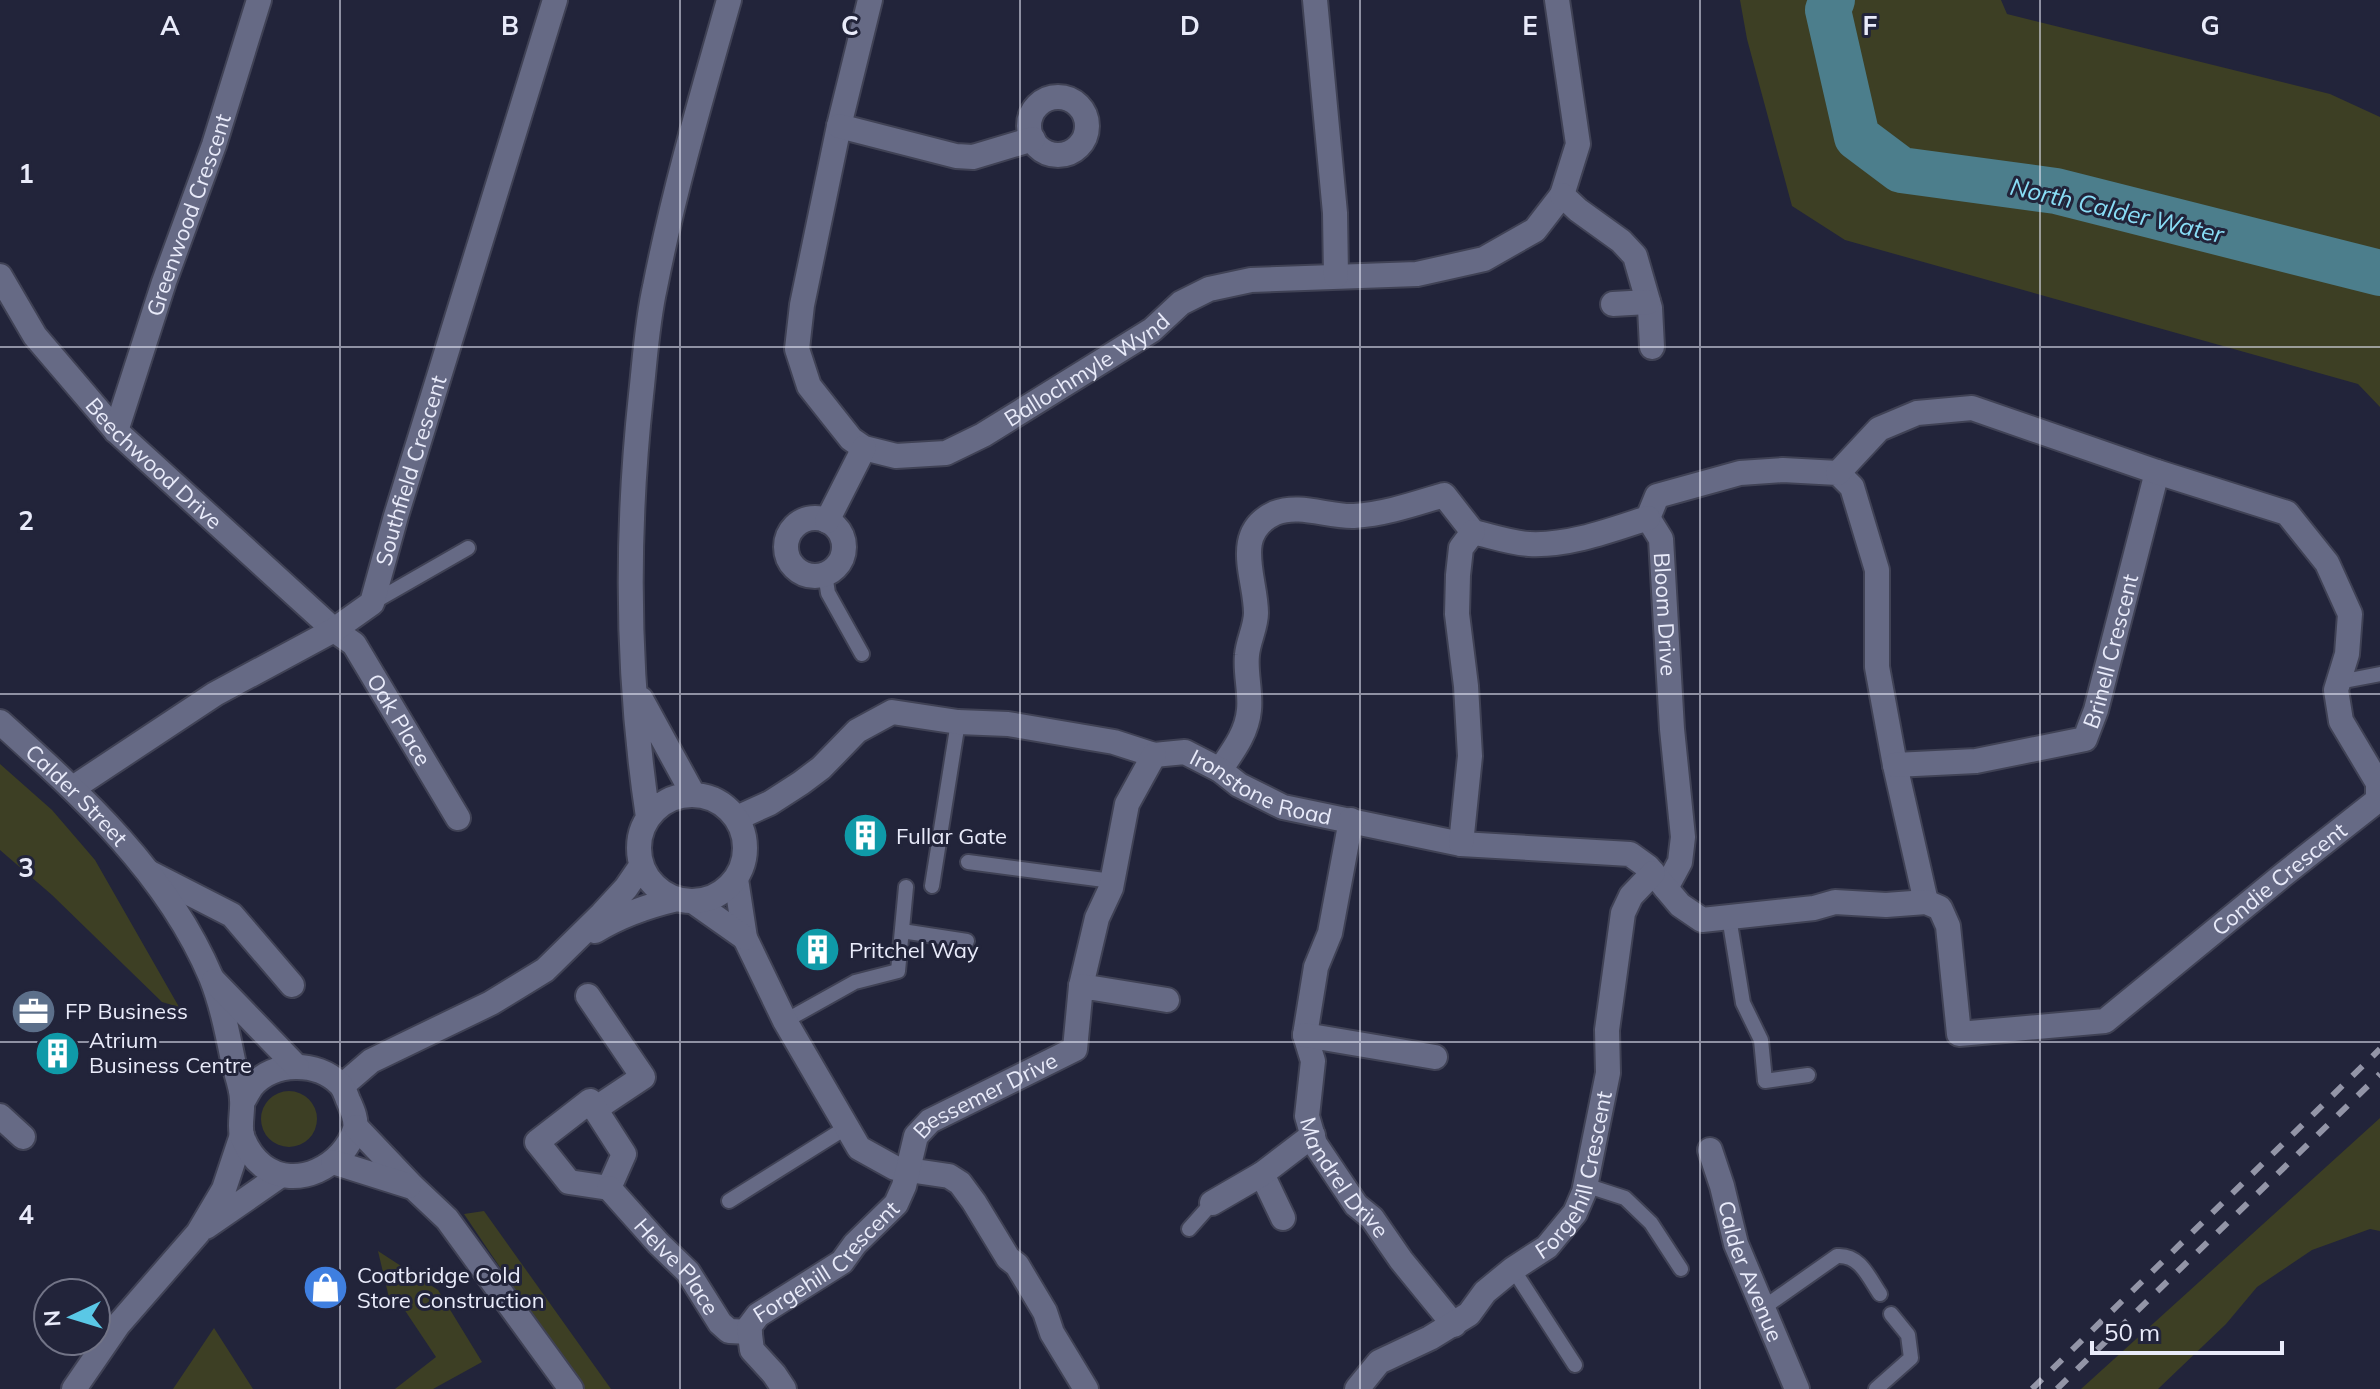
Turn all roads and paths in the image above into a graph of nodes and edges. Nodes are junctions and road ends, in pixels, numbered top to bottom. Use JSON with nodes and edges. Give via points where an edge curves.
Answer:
{"nodes":[{"id":1,"x":259,"y":0,"type":"edge"},
{"id":2,"x":555,"y":0,"type":"edge"},
{"id":3,"x":729,"y":0,"type":"edge"},
{"id":4,"x":870,"y":0,"type":"edge"},
{"id":5,"x":1315,"y":0,"type":"edge"},
{"id":6,"x":1557,"y":0,"type":"edge"},
{"id":7,"x":839,"y":126,"type":"junction"},
{"id":8,"x":1033,"y":139,"type":"dead end"},
{"id":9,"x":1562,"y":195,"type":"junction"},
{"id":10,"x":0,"y":276,"type":"edge"},
{"id":11,"x":1336,"y":276,"type":"junction"},
{"id":12,"x":1648,"y":302,"type":"junction"},
{"id":13,"x":1613,"y":304,"type":"dead end"},
{"id":14,"x":1652,"y":347,"type":"dead end"},
{"id":15,"x":116,"y":431,"type":"junction"},
{"id":16,"x":864,"y":448,"type":"junction"},
{"id":17,"x":2157,"y":472,"type":"junction"},
{"id":18,"x":1838,"y":473,"type":"junction"},
{"id":19,"x":1648,"y":518,"type":"junction"},
{"id":20,"x":827,"y":521,"type":"junction"},
{"id":21,"x":1473,"y":532,"type":"junction"},
{"id":22,"x":468,"y":548,"type":"dead end"},
{"id":23,"x":825,"y":574,"type":"junction"},
{"id":24,"x":372,"y":603,"type":"junction"},
{"id":25,"x":334,"y":630,"type":"junction"},
{"id":26,"x":862,"y":654,"type":"dead end"},
{"id":27,"x":2380,"y":674,"type":"edge"},
{"id":28,"x":2339,"y":682,"type":"junction"},
{"id":29,"x":636,"y":690,"type":"junction"},
{"id":30,"x":0,"y":722,"type":"edge"},
{"id":31,"x":958,"y":722,"type":"junction"},
{"id":32,"x":1154,"y":755,"type":"junction"},
{"id":33,"x":1895,"y":765,"type":"junction"},
{"id":34,"x":1220,"y":770,"type":"junction"},
{"id":35,"x":73,"y":788,"type":"junction"},
{"id":36,"x":693,"y":794,"type":"junction"},
{"id":37,"x":648,"y":817,"type":"junction"},
{"id":38,"x":458,"y":818,"type":"dead end"},
{"id":39,"x":737,"y":818,"type":"junction"},
{"id":40,"x":1351,"y":820,"type":"junction"},
{"id":41,"x":1461,"y":844,"type":"junction"},
{"id":42,"x":968,"y":862,"type":"dead end"},
{"id":43,"x":641,"y":866,"type":"junction"},
{"id":44,"x":150,"y":873,"type":"junction"},
{"id":45,"x":736,"y":879,"type":"junction"},
{"id":46,"x":1112,"y":881,"type":"junction"},
{"id":47,"x":1659,"y":881,"type":"junction"},
{"id":48,"x":932,"y":886,"type":"dead end"},
{"id":49,"x":906,"y":887,"type":"dead end"},
{"id":50,"x":685,"y":900,"type":"junction"},
{"id":51,"x":1926,"y":902,"type":"junction"},
{"id":52,"x":1729,"y":917,"type":"junction"},
{"id":53,"x":902,"y":931,"type":"junction"},
{"id":54,"x":745,"y":938,"type":"junction"},
{"id":55,"x":967,"y":941,"type":"dead end"},
{"id":56,"x":573,"y":945,"type":"junction"},
{"id":57,"x":212,"y":979,"type":"junction"},
{"id":58,"x":292,"y":985,"type":"dead end"},
{"id":59,"x":1081,"y":986,"type":"junction"},
{"id":60,"x":588,"y":996,"type":"dead end"},
{"id":61,"x":1167,"y":1000,"type":"dead end"},
{"id":62,"x":785,"y":1021,"type":"junction"},
{"id":63,"x":1305,"y":1035,"type":"junction"},
{"id":64,"x":1435,"y":1057,"type":"dead end"},
{"id":65,"x":297,"y":1067,"type":"junction"},
{"id":66,"x":1808,"y":1075,"type":"dead end"},
{"id":67,"x":342,"y":1086,"type":"junction"},
{"id":68,"x":243,"y":1101,"type":"junction"},
{"id":69,"x":595,"y":1109,"type":"junction"},
{"id":70,"x":0,"y":1116,"type":"edge"},
{"id":71,"x":356,"y":1127,"type":"junction"},
{"id":72,"x":847,"y":1127,"type":"junction"},
{"id":73,"x":242,"y":1135,"type":"junction"},
{"id":74,"x":1313,"y":1135,"type":"junction"},
{"id":75,"x":23,"y":1137,"type":"dead end"},
{"id":76,"x":1710,"y":1150,"type":"dead end"},
{"id":77,"x":333,"y":1162,"type":"junction"},
{"id":78,"x":907,"y":1170,"type":"junction"},
{"id":79,"x":1262,"y":1174,"type":"junction"},
{"id":80,"x":281,"y":1175,"type":"junction"},
{"id":81,"x":1585,"y":1185,"type":"junction"},
{"id":82,"x":412,"y":1186,"type":"junction"},
{"id":83,"x":609,"y":1188,"type":"junction"},
{"id":84,"x":729,"y":1201,"type":"dead end"},
{"id":85,"x":1212,"y":1203,"type":"joint"},
{"id":86,"x":1283,"y":1218,"type":"dead end"},
{"id":87,"x":1189,"y":1229,"type":"dead end"},
{"id":88,"x":198,"y":1233,"type":"junction"},
{"id":89,"x":1513,"y":1269,"type":"junction"},
{"id":90,"x":1681,"y":1269,"type":"dead end"},
{"id":91,"x":1880,"y":1294,"type":"dead end"},
{"id":92,"x":1763,"y":1308,"type":"junction"},
{"id":93,"x":1891,"y":1314,"type":"dead end"},
{"id":94,"x":1454,"y":1325,"type":"junction"},
{"id":95,"x":750,"y":1332,"type":"junction"},
{"id":96,"x":1575,"y":1365,"type":"dead end"},
{"id":97,"x":74,"y":1389,"type":"edge"},
{"id":98,"x":571,"y":1389,"type":"edge"},
{"id":99,"x":784,"y":1389,"type":"edge"},
{"id":100,"x":1086,"y":1389,"type":"edge"},
{"id":101,"x":1357,"y":1389,"type":"edge"},
{"id":102,"x":1797,"y":1389,"type":"edge"},
{"id":103,"x":1876,"y":1389,"type":"edge"}],
"edges":[{"from":1,"to":15,"type":"street","name":"Greenwood Crescent"},
{"from":2,"to":24,"type":"street","name":"Southfield Crescent"},
{"from":3,"to":29,"type":"street","via":[[654,289],[632,513]]},
{"from":4,"to":7,"type":"street"},
{"from":5,"to":11,"type":"street"},
{"from":6,"to":9,"type":"street","name":"Ballochmyle Wynd","via":[[1578,144]]},
{"from":7,"to":8,"type":"street","via":[[956,156],[973,157]]},
{"from":7,"to":16,"type":"street","via":[[797,349],[809,386]]},
{"from":9,"to":11,"type":"street","name":"Ballochmyle Wynd","via":[[1535,230],[1484,259],[1417,274]]},
{"from":9,"to":12,"type":"street","via":[[1635,256]]},
{"from":10,"to":15,"type":"street","name":"Beechwood Drive","via":[[35,336]]},
{"from":11,"to":16,"type":"street","name":"Ballochmyle Wynd","via":[[1251,280],[1209,289],[1181,303],[1152,330],[946,453],[896,456]]},
{"from":12,"to":13,"type":"street"},
{"from":12,"to":14,"type":"street"},
{"from":15,"to":25,"type":"street","name":"Beechwood Drive"},
{"from":16,"to":20,"type":"street"},
{"from":17,"to":18,"type":"street","name":"Condie Crescent","via":[[1972,408],[1917,413],[1879,429]]},
{"from":17,"to":28,"type":"street","name":"Condie Crescent","via":[[2287,513],[2327,563],[2350,614]]},
{"from":17,"to":33,"type":"street","name":"Brinell Crescent","via":[[2085,739],[1976,761]]},
{"from":18,"to":19,"type":"street","via":[[1740,473],[1657,496]]},
{"from":18,"to":33,"type":"street","via":[[1852,487],[1877,570],[1877,667]]},
{"from":19,"to":21,"type":"street","via":[[1565,541],[1530,544]]},
{"from":19,"to":47,"type":"street","name":"Bloom Drive","via":[[1661,539],[1683,837],[1680,862]]},
{"from":20,"to":23,"type":"street","via":[[840,535],[843,553]]},
{"from":20,"to":23,"type":"street","via":[[800,522],[786,545],[797,570]]},
{"from":21,"to":34,"type":"street","via":[[1444,495],[1391,511],[1351,516],[1283,510],[1262,521],[1247,558],[1257,615],[1247,652],[1250,708],[1245,732]]},
{"from":21,"to":41,"type":"street","via":[[1461,548],[1458,575],[1470,756]]},
{"from":22,"to":24,"type":"lane"},
{"from":23,"to":26,"type":"lane","via":[[828,593]]},
{"from":24,"to":25,"type":"street"},
{"from":25,"to":35,"type":"street","via":[[215,694]]},
{"from":25,"to":38,"type":"street","name":"Oak Place","via":[[354,644]]},
{"from":27,"to":28,"type":"lane"},
{"from":28,"to":51,"type":"street","name":"Condie Crescent","via":[[2341,721],[2378,783],[2378,800],[2105,1021],[1959,1034],[1948,926],[1940,908]]},
{"from":29,"to":36,"type":"street"},
{"from":29,"to":37,"type":"street"},
{"from":30,"to":35,"type":"street","name":"Calder Street"},
{"from":31,"to":32,"type":"street","name":"Ironstone Road","via":[[1084,736]]},
{"from":31,"to":39,"type":"street","name":"Ironstone Road","via":[[892,712],[857,731],[801,783]]},
{"from":31,"to":48,"type":"lane"},
{"from":32,"to":34,"type":"street","name":"Ironstone Road","via":[[1185,752]]},
{"from":32,"to":46,"type":"street","name":"Bessemer Drive","via":[[1127,804]]},
{"from":33,"to":51,"type":"street"},
{"from":34,"to":40,"type":"street","name":"Ironstone Road","via":[[1283,807]]},
{"from":35,"to":44,"type":"street","name":"Calder Street"},
{"from":36,"to":37,"type":"street","via":[[661,804]]},
{"from":36,"to":39,"type":"street","via":[[725,806]]},
{"from":37,"to":43,"type":"street","via":[[638,849]]},
{"from":39,"to":45,"type":"street","via":[[746,849]]},
{"from":40,"to":41,"type":"street","name":"Ironstone Road"},
{"from":40,"to":63,"type":"street","name":"Mandrel Drive"},
{"from":41,"to":47,"type":"street","name":"Ironstone Road","via":[[1630,854]]},
{"from":42,"to":46,"type":"lane"},
{"from":43,"to":50,"type":"street","via":[[662,892]]},
{"from":43,"to":56,"type":"street"},
{"from":44,"to":57,"type":"street","name":"Calder Street","via":[[179,914]]},
{"from":44,"to":58,"type":"street","name":"Calder Street","via":[[232,915]]},
{"from":45,"to":50,"type":"street","via":[[710,899]]},
{"from":45,"to":54,"type":"street"},
{"from":46,"to":59,"type":"street","name":"Bessemer Drive"},
{"from":47,"to":52,"type":"street","via":[[1702,920]]},
{"from":47,"to":81,"type":"street","name":"Forgehill Crescent","via":[[1631,896],[1623,913],[1607,1030],[1608,1073]]},
{"from":49,"to":53,"type":"lane"},
{"from":50,"to":54,"type":"street"},
{"from":50,"to":56,"type":"street","via":[[642,908]]},
{"from":51,"to":52,"type":"street","via":[[1835,902]]},
{"from":52,"to":66,"type":"lane","via":[[1743,1003],[1761,1040],[1765,1081]]},
{"from":53,"to":55,"type":"lane"},
{"from":53,"to":62,"type":"lane","via":[[898,971],[855,982]]},
{"from":54,"to":62,"type":"street"},
{"from":56,"to":67,"type":"street","via":[[545,970],[491,1003],[371,1061]]},
{"from":57,"to":65,"type":"street","name":"Calder Street"},
{"from":57,"to":68,"type":"street","name":"Calder Street"},
{"from":59,"to":61,"type":"street"},
{"from":59,"to":78,"type":"street","name":"Bessemer Drive","via":[[1075,1049],[930,1121],[916,1136]]},
{"from":60,"to":69,"type":"street","via":[[643,1077]]},
{"from":62,"to":72,"type":"street"},
{"from":63,"to":64,"type":"street"},
{"from":63,"to":74,"type":"street","name":"Mandrel Drive","via":[[1313,1061],[1307,1116]]},
{"from":65,"to":67,"type":"street","name":"Calder Street","via":[[313,1069]]},
{"from":65,"to":68,"type":"street","via":[[265,1076]]},
{"from":67,"to":71,"type":"street"},
{"from":68,"to":73,"type":"street","name":"Calder Street"},
{"from":69,"to":83,"type":"street","via":[[624,1154]]},
{"from":69,"to":83,"type":"street","via":[[590,1101],[537,1142],[569,1182]]},
{"from":70,"to":75,"type":"street"},
{"from":71,"to":77,"type":"street"},
{"from":71,"to":82,"type":"street"},
{"from":72,"to":78,"type":"street","via":[[859,1148]]},
{"from":72,"to":84,"type":"lane"},
{"from":73,"to":80,"type":"street","via":[[263,1166]]},
{"from":73,"to":88,"type":"street","name":"Calder Street","via":[[224,1189]]},
{"from":74,"to":79,"type":"street"},
{"from":74,"to":94,"type":"street","name":"Mandrel Drive","via":[[1356,1205],[1372,1218]]},
{"from":76,"to":92,"type":"street","name":"Calder Avenue","via":[[1736,1244]]},
{"from":77,"to":80,"type":"street","via":[[316,1172]]},
{"from":77,"to":82,"type":"street"},
{"from":78,"to":95,"type":"street","name":"Forgehill Crescent","via":[[896,1204],[842,1262],[758,1315]]},
{"from":78,"to":100,"type":"street","via":[[949,1176],[960,1183],[1017,1265]]},
{"from":79,"to":85,"type":"street"},
{"from":79,"to":86,"type":"street"},
{"from":80,"to":88,"type":"street"},
{"from":81,"to":89,"type":"street","name":"Forgehill Crescent","via":[[1575,1213],[1547,1247]]},
{"from":81,"to":90,"type":"lane","via":[[1625,1198],[1651,1223]]},
{"from":82,"to":98,"type":"street","via":[[447,1219]]},
{"from":83,"to":95,"type":"street","name":"Helve Place","via":[[688,1272],[720,1323],[729,1331]]},
{"from":85,"to":87,"type":"lane"},
{"from":88,"to":97,"type":"street","via":[[118,1325]]},
{"from":89,"to":94,"type":"street","name":"Forgehill Crescent"},
{"from":89,"to":96,"type":"lane"},
{"from":91,"to":92,"type":"lane","via":[[1856,1259],[1843,1255]]},
{"from":92,"to":102,"type":"street","name":"Calder Avenue"},
{"from":93,"to":103,"type":"lane","via":[[1908,1335],[1911,1358]]},
{"from":94,"to":101,"type":"street","name":"Forgehill Crescent","via":[[1379,1362]]},
{"from":95,"to":99,"type":"street","name":"Forgehill Crescent","via":[[752,1350]]}]}
